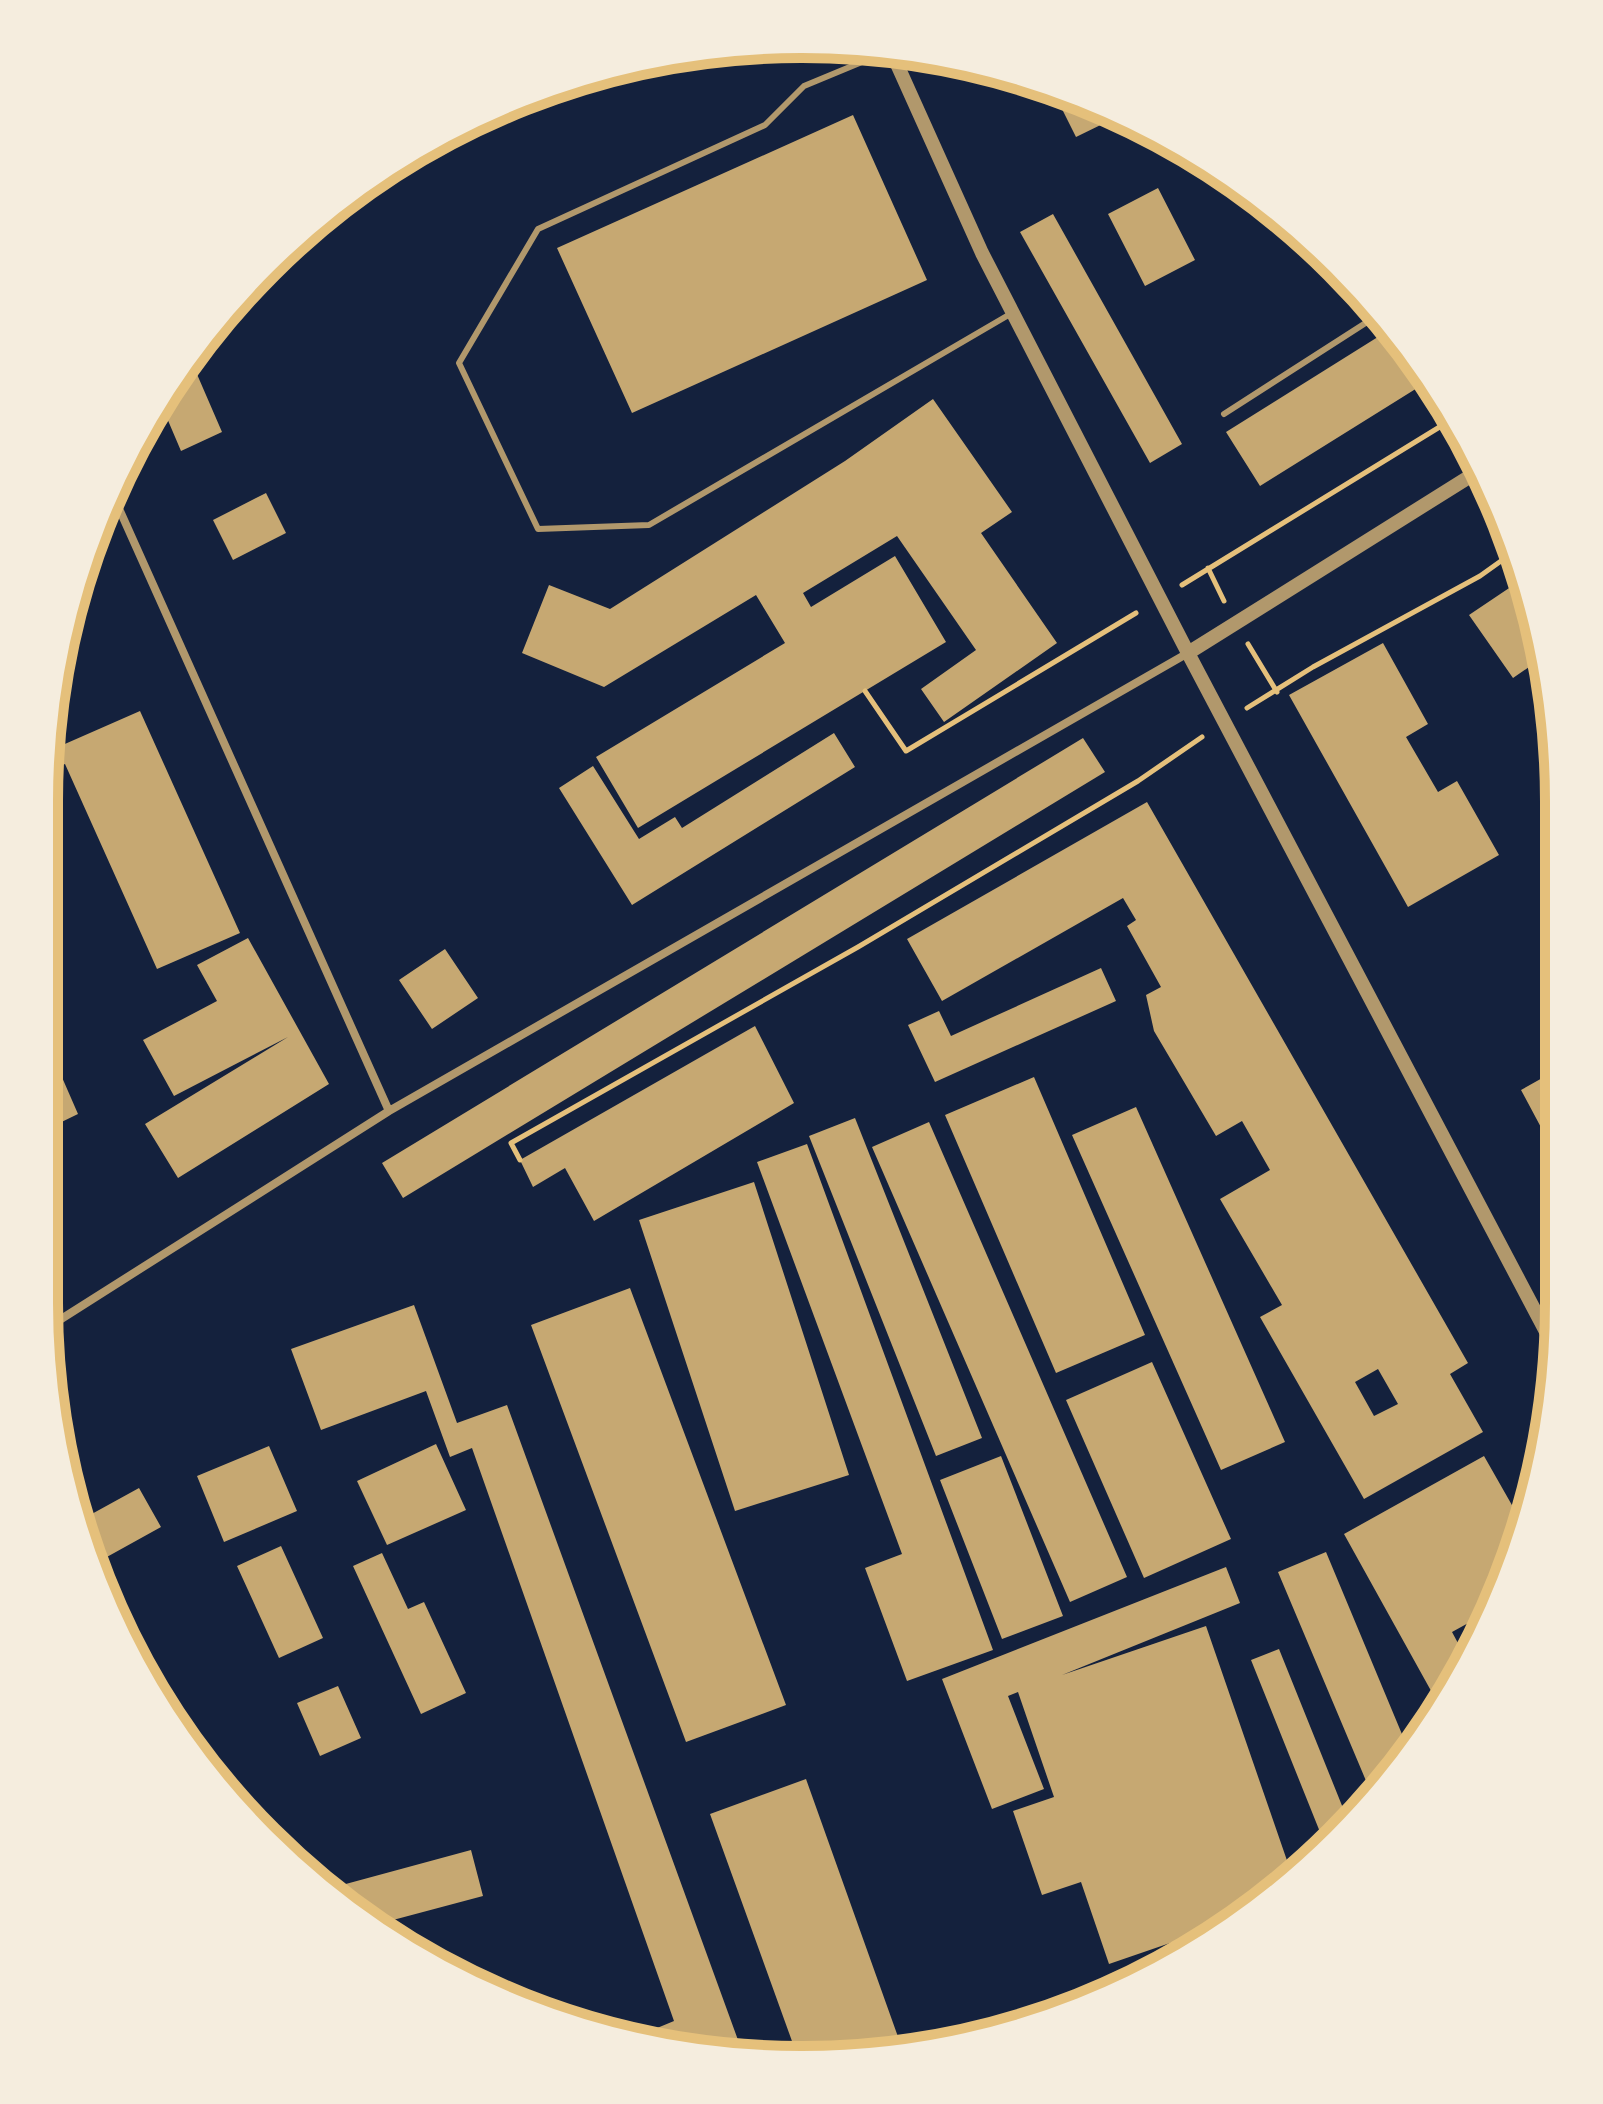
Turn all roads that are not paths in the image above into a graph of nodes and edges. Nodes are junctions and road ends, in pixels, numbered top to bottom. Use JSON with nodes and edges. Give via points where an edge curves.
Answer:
{"nodes":[{"id":1,"x":864,"y":61,"type":"edge"},
{"id":2,"x":897,"y":64,"type":"edge"},
{"id":3,"x":1012,"y":313,"type":"junction"},
{"id":4,"x":1368,"y":321,"type":"edge"},
{"id":5,"x":1224,"y":414,"type":"dead end"},
{"id":6,"x":1470,"y":477,"type":"edge"},
{"id":7,"x":119,"y":508,"type":"edge"},
{"id":8,"x":1188,"y":653,"type":"junction"},
{"id":9,"x":389,"y":1111,"type":"junction"},
{"id":10,"x":59,"y":1321,"type":"edge"},
{"id":11,"x":1544,"y":1328,"type":"edge"}],
"edges":[{"from":1,"to":3,"type":"lane","via":[[804,86],[765,125],[538,229],[459,363],[538,529],[649,525]]},
{"from":2,"to":3,"type":"street"},
{"from":3,"to":8,"type":"street"},
{"from":4,"to":5,"type":"lane"},
{"from":6,"to":8,"type":"street"},
{"from":7,"to":9,"type":"street"},
{"from":8,"to":9,"type":"street"},
{"from":8,"to":11,"type":"street"},
{"from":9,"to":10,"type":"street"}]}
